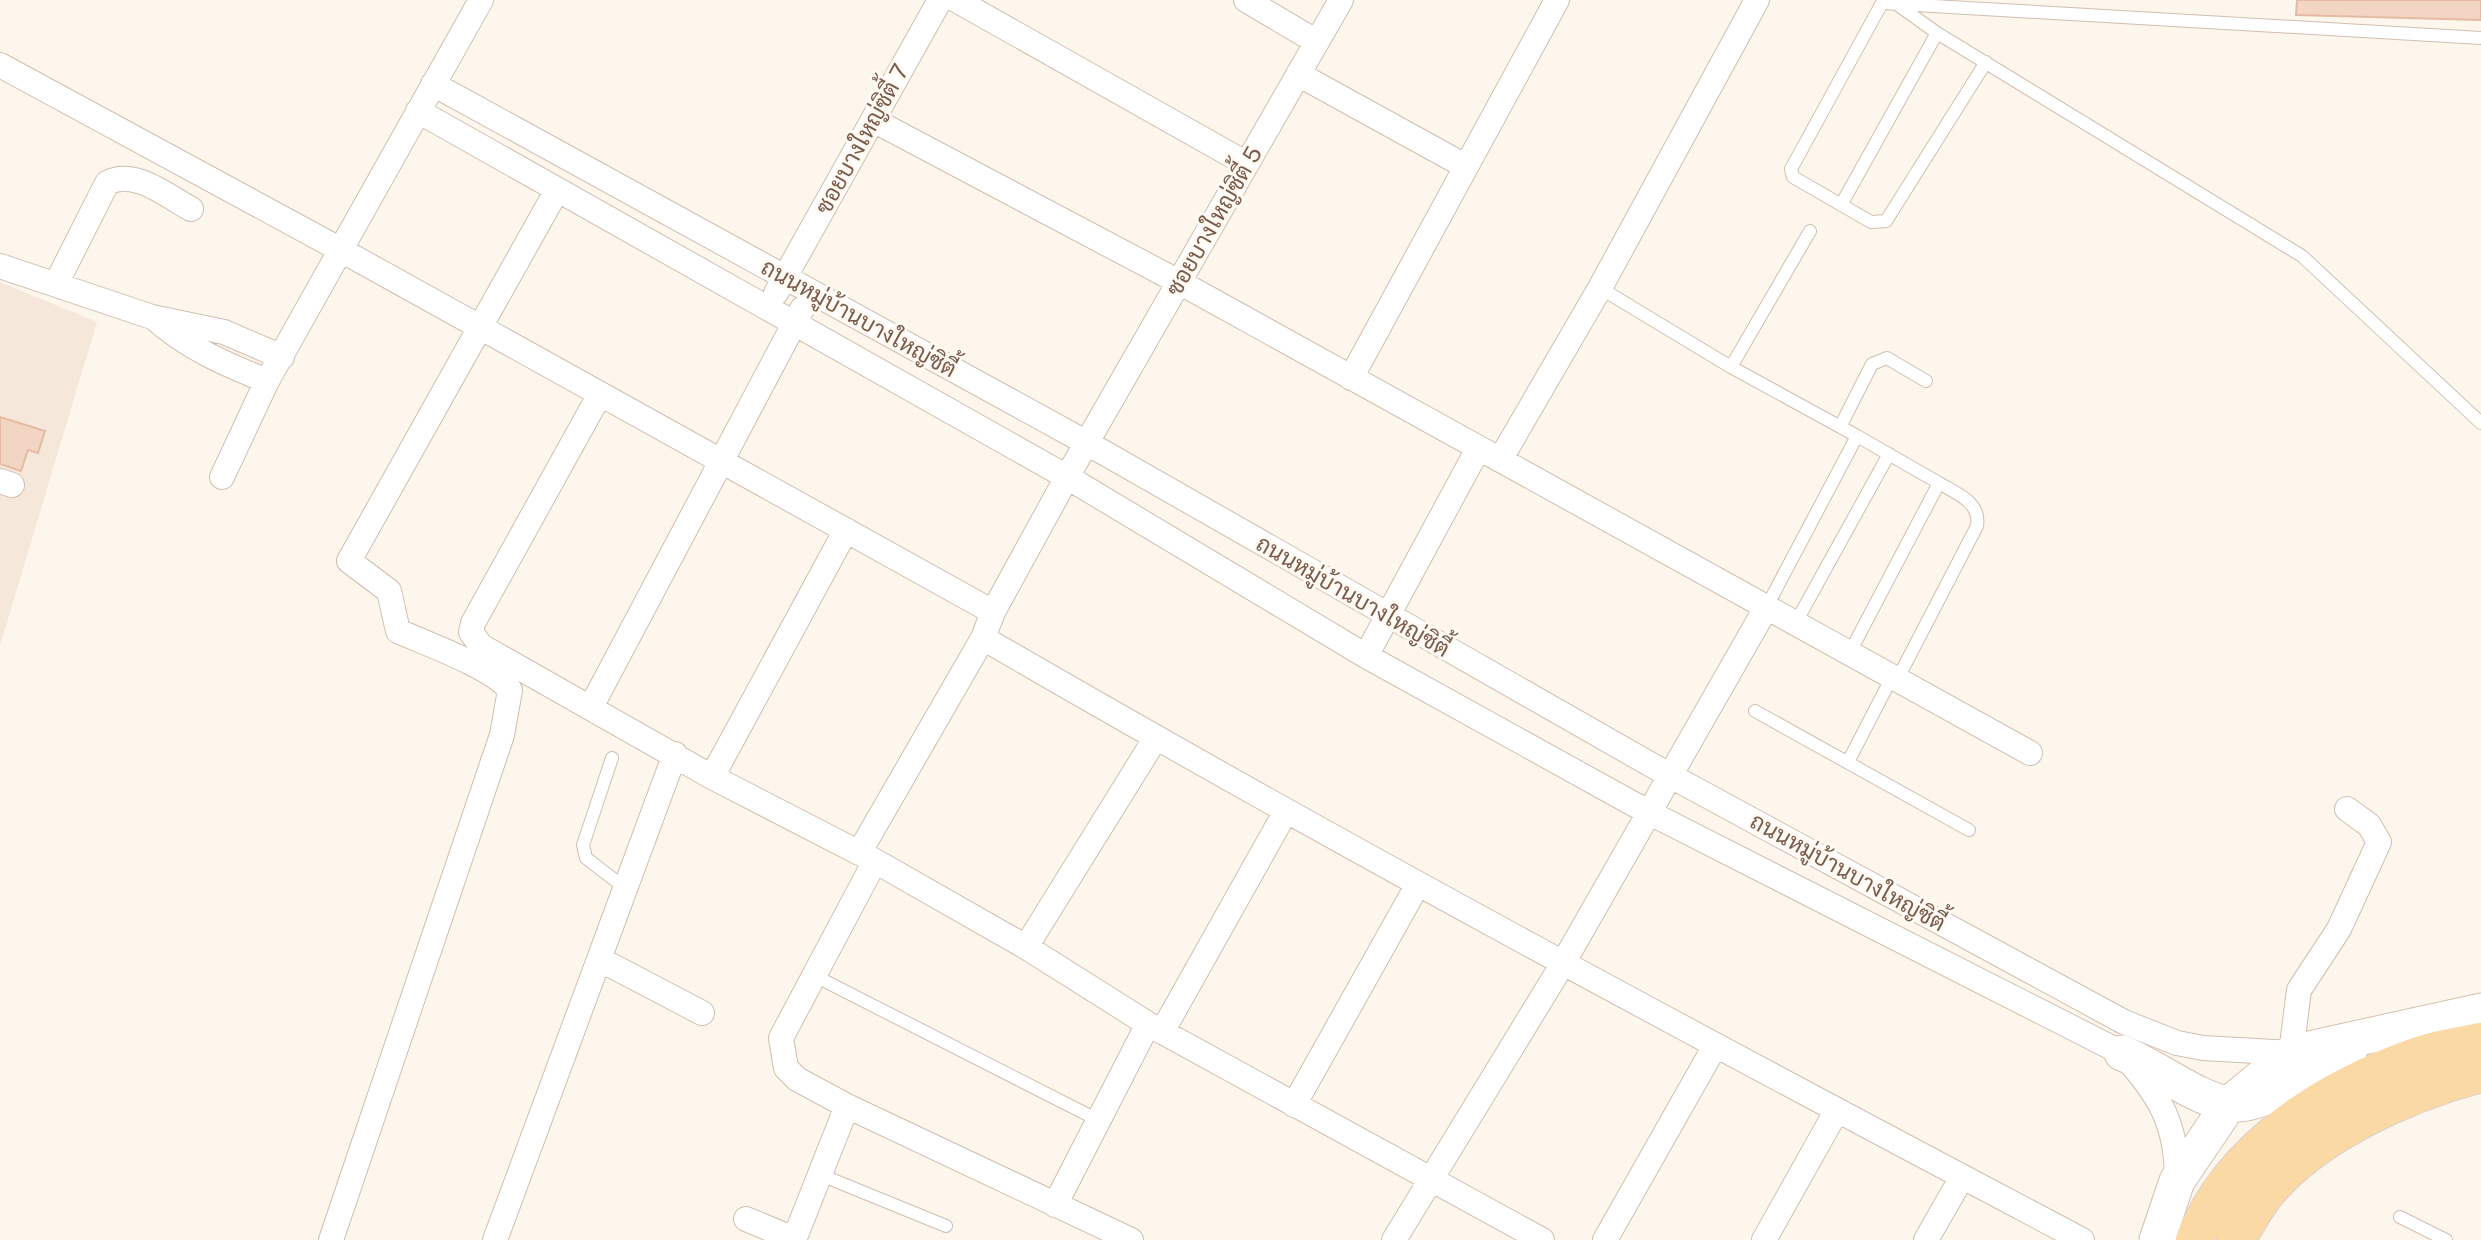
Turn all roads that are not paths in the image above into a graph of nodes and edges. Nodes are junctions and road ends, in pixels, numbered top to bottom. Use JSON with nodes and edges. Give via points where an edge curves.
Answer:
{"nodes":[{"id":1,"x":481,"y":0,"type":"edge"},
{"id":2,"x":940,"y":0,"type":"edge"},
{"id":3,"x":956,"y":0,"type":"edge"},
{"id":4,"x":1246,"y":0,"type":"edge"},
{"id":5,"x":1341,"y":0,"type":"edge"},
{"id":6,"x":1557,"y":0,"type":"edge"},
{"id":7,"x":1757,"y":0,"type":"edge"},
{"id":8,"x":1897,"y":2,"type":"edge"},
{"id":9,"x":1952,"y":4,"type":"edge"},
{"id":10,"x":2007,"y":4,"type":"edge"},
{"id":11,"x":2055,"y":6,"type":"edge"},
{"id":12,"x":1937,"y":33,"type":"junction"},
{"id":13,"x":2481,"y":38,"type":"edge"},
{"id":14,"x":1317,"y":42,"type":"junction"},
{"id":15,"x":1986,"y":62,"type":"junction"},
{"id":16,"x":0,"y":65,"type":"edge"},
{"id":17,"x":1298,"y":74,"type":"junction"},
{"id":18,"x":433,"y":84,"type":"junction"},
{"id":19,"x":418,"y":111,"type":"junction"},
{"id":20,"x":873,"y":120,"type":"junction"},
{"id":21,"x":1247,"y":164,"type":"junction"},
{"id":22,"x":1465,"y":166,"type":"junction"},
{"id":23,"x":557,"y":190,"type":"junction"},
{"id":24,"x":1841,"y":205,"type":"junction"},
{"id":25,"x":191,"y":208,"type":"dead end"},
{"id":26,"x":1810,"y":231,"type":"dead end"},
{"id":27,"x":341,"y":250,"type":"junction"},
{"id":28,"x":2,"y":270,"type":"edge"},
{"id":29,"x":785,"y":278,"type":"junction"},
{"id":30,"x":1179,"y":282,"type":"junction"},
{"id":31,"x":56,"y":284,"type":"junction"},
{"id":32,"x":1600,"y":288,"type":"junction"},
{"id":33,"x":811,"y":293,"type":"junction"},
{"id":34,"x":767,"y":307,"type":"junction"},
{"id":35,"x":152,"y":317,"type":"junction"},
{"id":36,"x":794,"y":323,"type":"junction"},
{"id":37,"x":480,"y":327,"type":"junction"},
{"id":38,"x":282,"y":357,"type":"junction"},
{"id":39,"x":1731,"y":367,"type":"junction"},
{"id":40,"x":1351,"y":378,"type":"junction"},
{"id":41,"x":267,"y":381,"type":"junction"},
{"id":42,"x":1926,"y":381,"type":"dead end"},
{"id":43,"x":600,"y":394,"type":"junction"},
{"id":44,"x":2481,"y":423,"type":"edge"},
{"id":45,"x":1840,"y":427,"type":"junction"},
{"id":46,"x":1857,"y":436,"type":"junction"},
{"id":47,"x":1087,"y":443,"type":"junction"},
{"id":48,"x":1489,"y":454,"type":"junction"},
{"id":49,"x":1889,"y":454,"type":"junction"},
{"id":50,"x":720,"y":462,"type":"junction"},
{"id":51,"x":222,"y":477,"type":"dead end"},
{"id":52,"x":1068,"y":477,"type":"junction"},
{"id":53,"x":1940,"y":483,"type":"junction"},
{"id":54,"x":846,"y":530,"type":"junction"},
{"id":55,"x":1766,"y":608,"type":"junction"},
{"id":56,"x":993,"y":612,"type":"junction"},
{"id":57,"x":1387,"y":617,"type":"junction"},
{"id":58,"x":1795,"y":624,"type":"junction"},
{"id":59,"x":983,"y":638,"type":"junction"},
{"id":60,"x":1849,"y":654,"type":"junction"},
{"id":61,"x":1366,"y":656,"type":"junction"},
{"id":62,"x":1895,"y":678,"type":"junction"},
{"id":63,"x":591,"y":707,"type":"junction"},
{"id":64,"x":1755,"y":711,"type":"dead end"},
{"id":65,"x":1155,"y":739,"type":"junction"},
{"id":66,"x":2030,"y":753,"type":"dead end"},
{"id":67,"x":674,"y":754,"type":"junction"},
{"id":68,"x":612,"y":758,"type":"dead end"},
{"id":69,"x":1848,"y":762,"type":"junction"},
{"id":70,"x":1669,"y":775,"type":"junction"},
{"id":71,"x":712,"y":777,"type":"junction"},
{"id":72,"x":2347,"y":809,"type":"dead end"},
{"id":73,"x":1286,"y":811,"type":"junction"},
{"id":74,"x":1648,"y":812,"type":"junction"},
{"id":75,"x":1969,"y":830,"type":"dead end"},
{"id":76,"x":867,"y":857,"type":"junction"},
{"id":77,"x":1418,"y":884,"type":"junction"},
{"id":78,"x":625,"y":888,"type":"junction"},
{"id":79,"x":1026,"y":947,"type":"junction"},
{"id":80,"x":601,"y":960,"type":"junction"},
{"id":81,"x":1562,"y":965,"type":"junction"},
{"id":82,"x":813,"y":975,"type":"junction"},
{"id":83,"x":2481,"y":1011,"type":"edge"},
{"id":84,"x":702,"y":1013,"type":"dead end"},
{"id":85,"x":2406,"y":1026,"type":"junction"},
{"id":86,"x":1155,"y":1028,"type":"junction"},
{"id":87,"x":2481,"y":1042,"type":"edge"},
{"id":88,"x":1715,"y":1046,"type":"junction"},
{"id":89,"x":2122,"y":1053,"type":"junction"},
{"id":90,"x":2291,"y":1053,"type":"junction"},
{"id":91,"x":2481,"y":1073,"type":"edge"},
{"id":92,"x":2229,"y":1104,"type":"junction"},
{"id":93,"x":1294,"y":1105,"type":"junction"},
{"id":94,"x":847,"y":1106,"type":"junction"},
{"id":95,"x":1837,"y":1110,"type":"junction"},
{"id":96,"x":1098,"y":1120,"type":"junction"},
{"id":97,"x":821,"y":1175,"type":"junction"},
{"id":98,"x":1962,"y":1177,"type":"junction"},
{"id":99,"x":1430,"y":1179,"type":"junction"},
{"id":100,"x":2177,"y":1181,"type":"junction"},
{"id":101,"x":1055,"y":1205,"type":"junction"},
{"id":102,"x":2400,"y":1217,"type":"dead end"},
{"id":103,"x":746,"y":1219,"type":"dead end"},
{"id":104,"x":946,"y":1226,"type":"dead end"},
{"id":105,"x":331,"y":1240,"type":"edge"},
{"id":106,"x":495,"y":1240,"type":"edge"},
{"id":107,"x":794,"y":1240,"type":"edge"},
{"id":108,"x":1131,"y":1240,"type":"edge"},
{"id":109,"x":1394,"y":1240,"type":"edge"},
{"id":110,"x":1542,"y":1240,"type":"edge"},
{"id":111,"x":1605,"y":1240,"type":"edge"},
{"id":112,"x":1763,"y":1240,"type":"edge"},
{"id":113,"x":1926,"y":1240,"type":"edge"},
{"id":114,"x":2082,"y":1240,"type":"edge"},
{"id":115,"x":2157,"y":1240,"type":"edge"},
{"id":116,"x":2195,"y":1240,"type":"edge"},
{"id":117,"x":2236,"y":1240,"type":"edge"},
{"id":118,"x":2446,"y":1240,"type":"edge"}],
"edges":[{"from":1,"to":18,"type":"street"},
{"from":2,"to":20,"type":"street","name":"ซอยบางใหญ่ซิตี้ 7"},
{"from":3,"to":21,"type":"street"},
{"from":4,"to":14,"type":"street"},
{"from":5,"to":14,"type":"street","name":"ซอยบางใหญ่ซิตี้ 5"},
{"from":6,"to":22,"type":"street"},
{"from":7,"to":32,"type":"street"},
{"from":8,"to":9,"type":"lane"},
{"from":8,"to":12,"type":"lane"},
{"from":8,"to":24,"type":"lane","via":[[1882,3],[1791,169],[1793,177]]},
{"from":9,"to":10,"type":"lane"},
{"from":10,"to":11,"type":"lane"},
{"from":11,"to":13,"type":"lane"},
{"from":12,"to":15,"type":"lane"},
{"from":12,"to":24,"type":"lane"},
{"from":14,"to":17,"type":"street","name":"ซอยบางใหญ่ซิตี้ 5"},
{"from":15,"to":24,"type":"lane","via":[[1886,221],[1871,222]]},
{"from":15,"to":44,"type":"lane","via":[[2302,256]]},
{"from":16,"to":27,"type":"street"},
{"from":17,"to":21,"type":"street","name":"ซอยบางใหญ่ซิตี้ 5"},
{"from":17,"to":22,"type":"street"},
{"from":18,"to":19,"type":"street"},
{"from":18,"to":29,"type":"street","name":"ถนนหมู่บ้านบางใหญ่ซิตี้"},
{"from":19,"to":23,"type":"street","name":"ถนนหมู่บ้านบางใหญ่ซิตี้"},
{"from":19,"to":27,"type":"street"},
{"from":20,"to":29,"type":"street","name":"ซอยบางใหญ่ซิตี้ 7"},
{"from":20,"to":30,"type":"street"},
{"from":21,"to":30,"type":"street","name":"ซอยบางใหญ่ซิตี้ 5"},
{"from":22,"to":40,"type":"street"},
{"from":23,"to":34,"type":"street","name":"ถนนหมู่บ้านบางใหญ่ซิตี้"},
{"from":23,"to":37,"type":"street"},
{"from":25,"to":31,"type":"street","via":[[141,181],[117,178],[107,184]]},
{"from":26,"to":39,"type":"lane"},
{"from":27,"to":37,"type":"street"},
{"from":27,"to":38,"type":"street"},
{"from":28,"to":31,"type":"street"},
{"from":29,"to":33,"type":"street","name":"ถนนหมู่บ้านบางใหญ่ซิตี้"},
{"from":29,"to":34,"type":"street","name":"ซอยบางใหญ่ซิตี้ 7"},
{"from":30,"to":40,"type":"street"},
{"from":30,"to":47,"type":"street","name":"ซอยบางใหญ่ซิตี้ 5"},
{"from":31,"to":35,"type":"street"},
{"from":32,"to":39,"type":"lane"},
{"from":32,"to":48,"type":"street"},
{"from":33,"to":36,"type":"street"},
{"from":33,"to":47,"type":"street","name":"ถนนหมู่บ้านบางใหญ่ซิตี้"},
{"from":34,"to":36,"type":"street","name":"ถนนหมู่บ้านบางใหญ่ซิตี้"},
{"from":35,"to":38,"type":"street","via":[[224,331]]},
{"from":35,"to":41,"type":"street","via":[[209,358]]},
{"from":36,"to":50,"type":"street"},
{"from":36,"to":52,"type":"street","name":"ถนนหมู่บ้านบางใหญ่ซิตี้"},
{"from":37,"to":43,"type":"street"},
{"from":37,"to":105,"type":"street","via":[[349,561],[389,591],[398,631],[484,670],[510,690],[497,748]]},
{"from":38,"to":41,"type":"street"},
{"from":39,"to":45,"type":"lane"},
{"from":40,"to":48,"type":"street"},
{"from":41,"to":51,"type":"street"},
{"from":42,"to":45,"type":"lane","via":[[1887,358],[1878,360]]},
{"from":43,"to":50,"type":"street"},
{"from":43,"to":63,"type":"street","via":[[489,591],[471,632],[481,646]]},
{"from":45,"to":46,"type":"lane"},
{"from":46,"to":49,"type":"lane"},
{"from":46,"to":55,"type":"lane"},
{"from":47,"to":52,"type":"street","name":"ซอยบางใหญ่ซิตี้ 5"},
{"from":47,"to":57,"type":"street","name":"ถนนหมู่บ้านบางใหญ่ซิตี้"},
{"from":48,"to":55,"type":"street"},
{"from":48,"to":57,"type":"street"},
{"from":49,"to":53,"type":"lane"},
{"from":49,"to":58,"type":"lane"},
{"from":50,"to":54,"type":"street"},
{"from":50,"to":63,"type":"street"},
{"from":52,"to":56,"type":"street","name":"ซอยบางใหญ่ซิตี้ 5"},
{"from":52,"to":61,"type":"street","name":"ถนนหมู่บ้านบางใหญ่ซิตี้"},
{"from":53,"to":60,"type":"lane"},
{"from":53,"to":62,"type":"lane","via":[[1973,504],[1977,526]]},
{"from":54,"to":56,"type":"street"},
{"from":54,"to":71,"type":"street"},
{"from":55,"to":58,"type":"street"},
{"from":55,"to":70,"type":"street"},
{"from":56,"to":59,"type":"street","name":"ซอยบางใหญ่ซิตี้ 5"},
{"from":57,"to":61,"type":"street"},
{"from":57,"to":70,"type":"street","name":"ถนนหมู่บ้านบางใหญ่ซิตี้"},
{"from":58,"to":60,"type":"street"},
{"from":59,"to":65,"type":"street"},
{"from":59,"to":76,"type":"street","name":"ซอยบางใหญ่ซิตี้ 5"},
{"from":60,"to":62,"type":"street"},
{"from":61,"to":74,"type":"street","name":"ถนนหมู่บ้านบางใหญ่ซิตี้"},
{"from":62,"to":66,"type":"street"},
{"from":62,"to":69,"type":"lane"},
{"from":63,"to":67,"type":"street"},
{"from":64,"to":69,"type":"lane"},
{"from":65,"to":73,"type":"street"},
{"from":65,"to":79,"type":"street"},
{"from":67,"to":71,"type":"street"},
{"from":67,"to":78,"type":"street"},
{"from":68,"to":78,"type":"lane","via":[[583,845],[586,858]]},
{"from":69,"to":75,"type":"lane"},
{"from":70,"to":74,"type":"street"},
{"from":70,"to":90,"type":"street","name":"ถนนหมู่บ้านบางใหญ่ซิตี้","via":[[2124,1022],[2203,1048]]},
{"from":71,"to":76,"type":"street"},
{"from":72,"to":90,"type":"street","via":[[2369,825],[2379,842],[2339,929],[2299,990]]},
{"from":73,"to":77,"type":"street"},
{"from":73,"to":86,"type":"street"},
{"from":74,"to":81,"type":"street"},
{"from":74,"to":89,"type":"street","name":"ถนนหมู่บ้านบางใหญ่ซิตี้"},
{"from":76,"to":79,"type":"street"},
{"from":76,"to":82,"type":"street","name":"ซอยบางใหญ่ซิตี้ 5"},
{"from":77,"to":81,"type":"street"},
{"from":77,"to":93,"type":"street"},
{"from":78,"to":80,"type":"street"},
{"from":79,"to":86,"type":"street"},
{"from":80,"to":84,"type":"street"},
{"from":80,"to":106,"type":"street"},
{"from":81,"to":88,"type":"street"},
{"from":81,"to":99,"type":"street"},
{"from":82,"to":94,"type":"street","name":"ซอยบางใหญ่ซิตี้ 5","via":[[781,1038],[782,1055],[797,1079]]},
{"from":82,"to":96,"type":"lane"},
{"from":83,"to":85,"type":"main road"},
{"from":85,"to":90,"type":"main road"},
{"from":85,"to":92,"type":"main road","via":[[2270,1094]]},
{"from":86,"to":93,"type":"street"},
{"from":86,"to":96,"type":"street"},
{"from":87,"to":116,"type":"main road","via":[[2420,1056],[2355,1083],[2291,1120],[2244,1165],[2204,1217]]},
{"from":88,"to":95,"type":"street"},
{"from":88,"to":111,"type":"street"},
{"from":89,"to":92,"type":"main road"},
{"from":89,"to":100,"type":"street","name":"ถนนหมู่บ้านบางใหญ่ซิตี้","via":[[2162,1105],[2177,1161]]},
{"from":90,"to":92,"type":"main road"},
{"from":91,"to":117,"type":"main road","via":[[2382,1108],[2318,1145],[2262,1197]]},
{"from":92,"to":100,"type":"main road"},
{"from":93,"to":99,"type":"street"},
{"from":94,"to":97,"type":"street"},
{"from":94,"to":101,"type":"street","name":"ซอยบางใหญ่ซิตี้ 5"},
{"from":95,"to":98,"type":"street"},
{"from":95,"to":112,"type":"street"},
{"from":96,"to":101,"type":"street"},
{"from":97,"to":104,"type":"lane"},
{"from":97,"to":107,"type":"street"},
{"from":98,"to":113,"type":"street"},
{"from":98,"to":114,"type":"street"},
{"from":99,"to":109,"type":"street"},
{"from":99,"to":110,"type":"street"},
{"from":100,"to":115,"type":"main road"},
{"from":101,"to":108,"type":"street","name":"ซอยบางใหญ่ซิตี้ 5"},
{"from":102,"to":118,"type":"lane"},
{"from":103,"to":107,"type":"street"}]}
